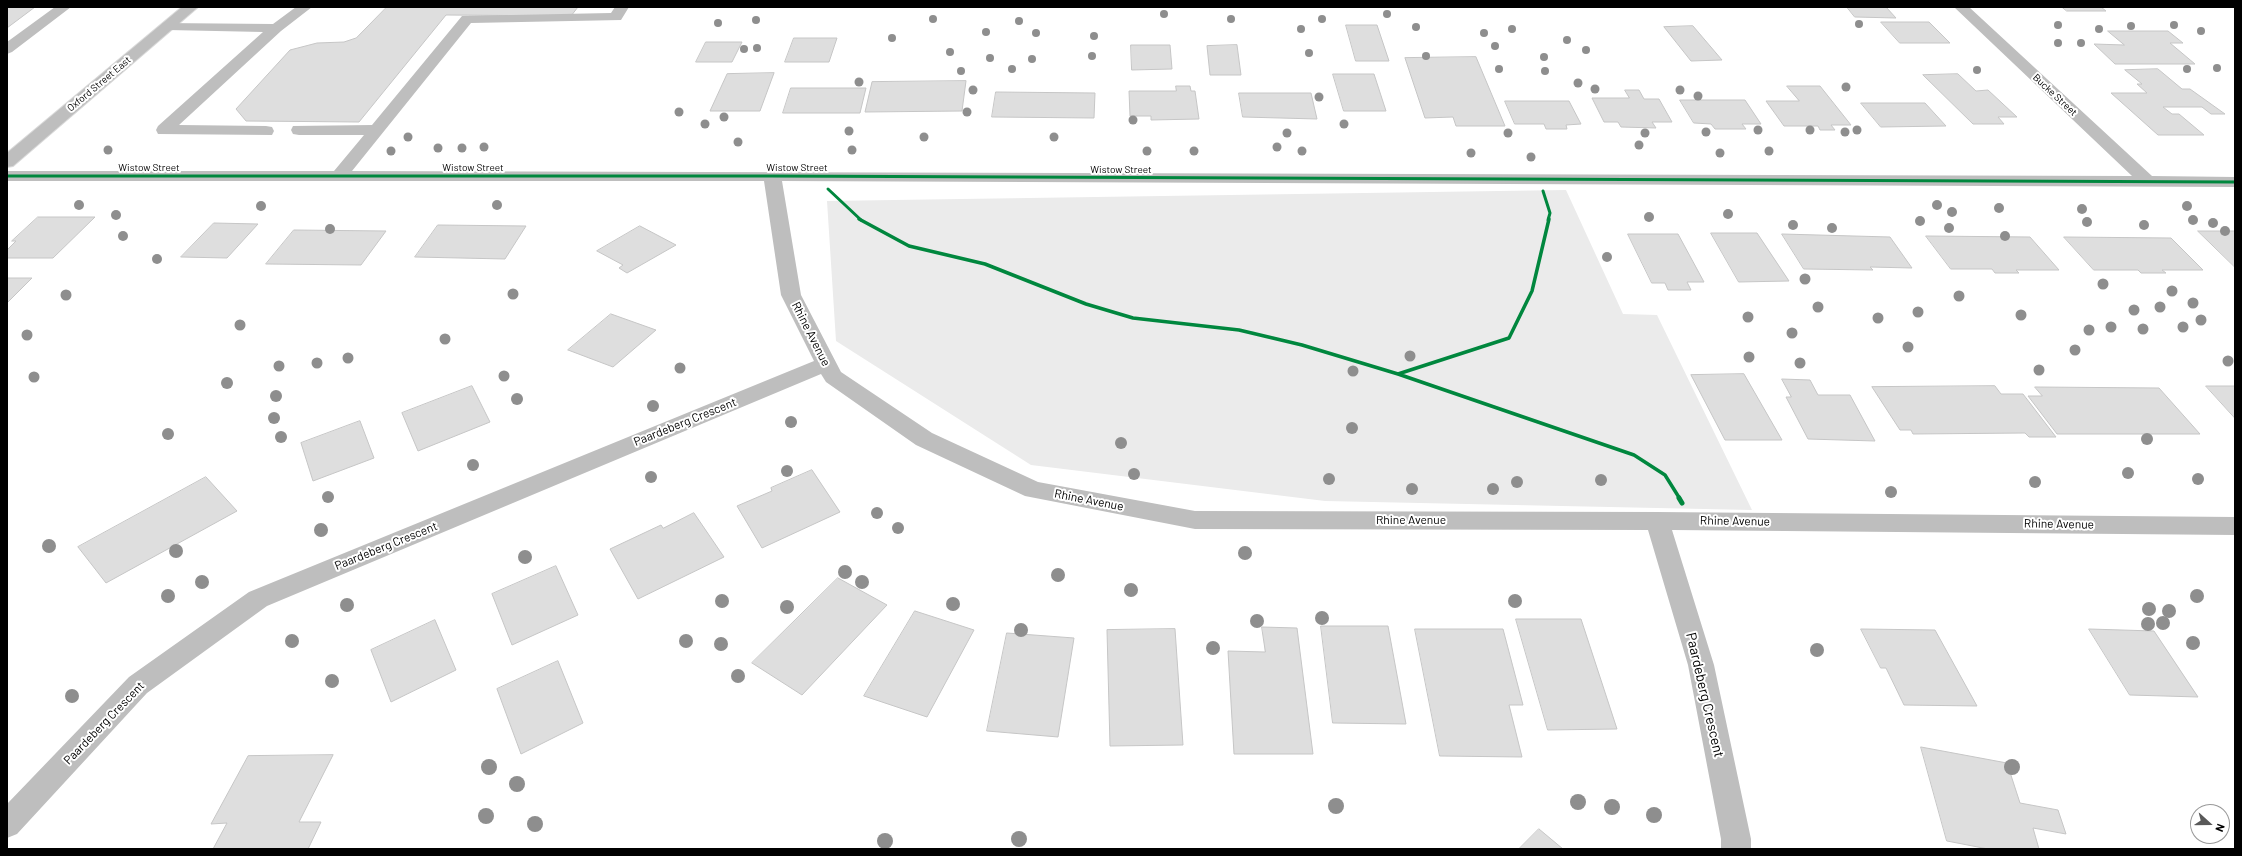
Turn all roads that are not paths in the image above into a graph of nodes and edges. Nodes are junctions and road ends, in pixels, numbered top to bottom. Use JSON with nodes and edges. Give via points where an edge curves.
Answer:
{"nodes":[{"id":1,"x":64,"y":7,"type":"edge"},
{"id":2,"x":191,"y":7,"type":"edge"},
{"id":3,"x":305,"y":7,"type":"edge"},
{"id":4,"x":622,"y":7,"type":"edge"},
{"id":5,"x":1961,"y":7,"type":"edge"},
{"id":6,"x":168,"y":26,"type":"junction"},
{"id":7,"x":276,"y":28,"type":"junction"},
{"id":8,"x":7,"y":49,"type":"edge"},
{"id":9,"x":299,"y":130,"type":"dead end"},
{"id":10,"x":376,"y":130,"type":"junction"},
{"id":11,"x":266,"y":131,"type":"dead end"},
{"id":12,"x":7,"y":162,"type":"edge"},
{"id":13,"x":7,"y":176,"type":"edge"},
{"id":14,"x":339,"y":176,"type":"junction"},
{"id":15,"x":772,"y":176,"type":"junction"},
{"id":16,"x":2235,"y":182,"type":"edge"},
{"id":17,"x":2149,"y":183,"type":"junction"},
{"id":18,"x":826,"y":364,"type":"junction"},
{"id":19,"x":1657,"y":521,"type":"junction"},
{"id":20,"x":2235,"y":526,"type":"edge"},
{"id":21,"x":7,"y":824,"type":"edge"},
{"id":22,"x":1736,"y":849,"type":"edge"}],
"edges":[{"from":1,"to":8,"type":"street"},
{"from":2,"to":6,"type":"street","name":"Oxford Street East"},
{"from":3,"to":7,"type":"street"},
{"from":4,"to":10,"type":"street","via":[[616,17],[467,18]]},
{"from":5,"to":17,"type":"street","name":"Bucke Street"},
{"from":6,"to":7,"type":"street"},
{"from":6,"to":12,"type":"street","name":"Oxford Street East"},
{"from":7,"to":11,"type":"street","via":[[164,130]]},
{"from":9,"to":10,"type":"street"},
{"from":10,"to":14,"type":"street"},
{"from":13,"to":14,"type":"street","name":"Wistow Street"},
{"from":14,"to":15,"type":"street","name":"Wistow Street"},
{"from":15,"to":17,"type":"street","name":"Wistow Street"},
{"from":15,"to":18,"type":"street","name":"Rhine Avenue","via":[[791,295]]},
{"from":16,"to":17,"type":"street","name":"Wistow Street"},
{"from":18,"to":19,"type":"street","name":"Rhine Avenue","via":[[833,377],[924,439],[1033,490],[1195,520]]},
{"from":18,"to":21,"type":"street","name":"Paardeberg Crescent","via":[[258,599],[138,686]]},
{"from":19,"to":20,"type":"street","name":"Rhine Avenue"},
{"from":19,"to":22,"type":"street","name":"Paardeberg Crescent","via":[[1701,665]]}]}
